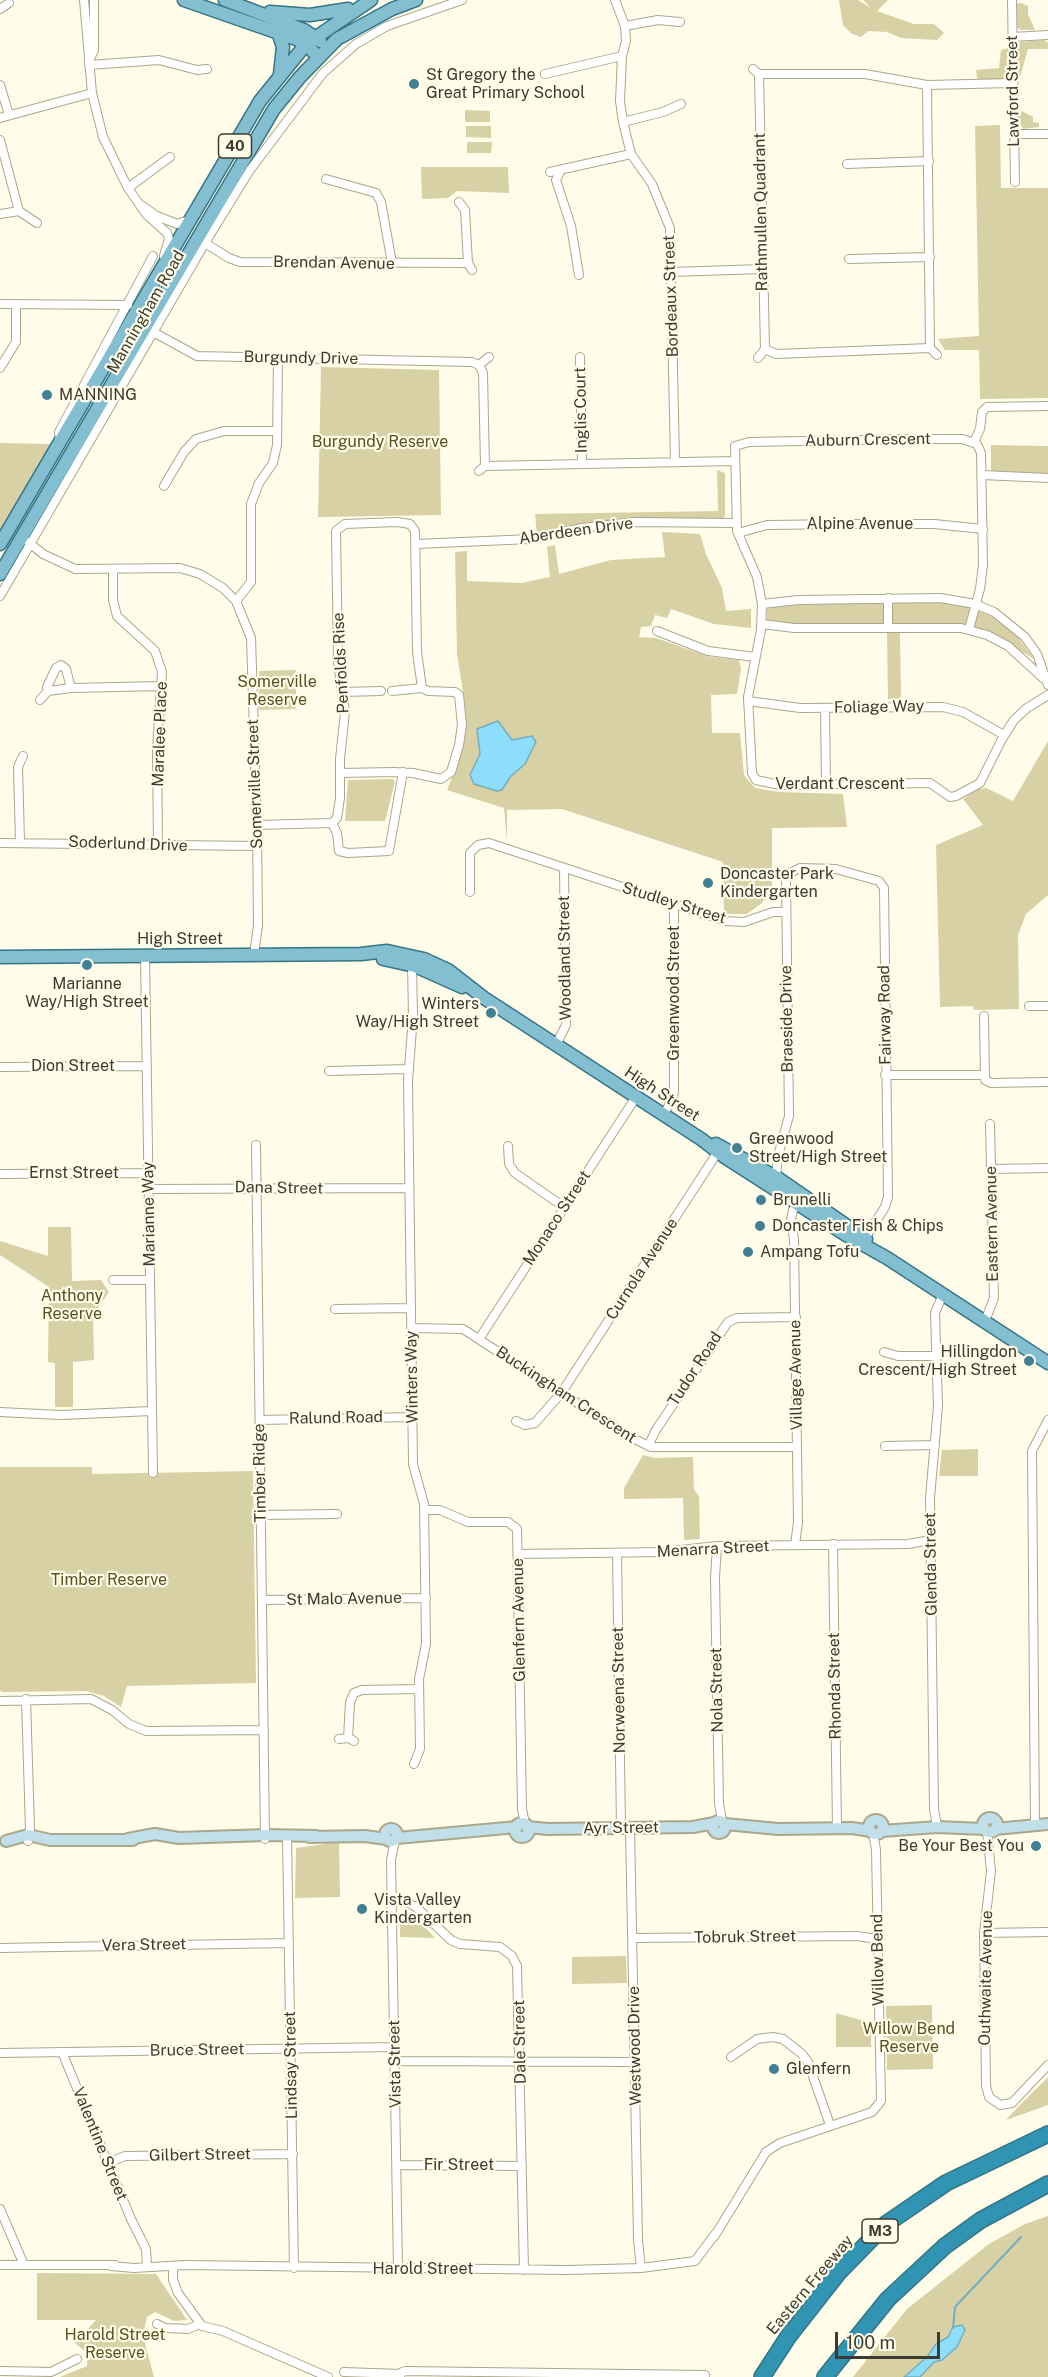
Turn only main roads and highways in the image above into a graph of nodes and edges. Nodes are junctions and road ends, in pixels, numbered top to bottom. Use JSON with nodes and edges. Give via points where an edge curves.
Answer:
{"nodes":[{"id":1,"x":184,"y":0,"type":"edge"},
{"id":2,"x":225,"y":0,"type":"edge"},
{"id":3,"x":371,"y":0,"type":"edge"},
{"id":4,"x":416,"y":0,"type":"edge"},
{"id":5,"x":356,"y":8,"type":"junction"},
{"id":6,"x":254,"y":11,"type":"junction"},
{"id":7,"x":278,"y":32,"type":"junction"},
{"id":8,"x":310,"y":40,"type":"junction"},
{"id":9,"x":322,"y":53,"type":"junction"},
{"id":10,"x":280,"y":75,"type":"junction"},
{"id":11,"x":178,"y":240,"type":"junction"},
{"id":12,"x":191,"y":248,"type":"junction"},
{"id":13,"x":4,"y":537,"type":"edge"},
{"id":14,"x":24,"y":544,"type":"junction"},
{"id":15,"x":0,"y":574,"type":"edge"},
{"id":16,"x":0,"y":957,"type":"edge"},
{"id":17,"x":720,"y":1149,"type":"junction"},
{"id":18,"x":802,"y":1202,"type":"junction"},
{"id":19,"x":1048,"y":1363,"type":"edge"},
{"id":20,"x":1048,"y":2134,"type":"edge"},
{"id":21,"x":1048,"y":2184,"type":"edge"},
{"id":22,"x":762,"y":2377,"type":"edge"},
{"id":23,"x":825,"y":2377,"type":"edge"}],
"edges":[{"from":1,"to":7,"type":"main road"},
{"from":2,"to":6,"type":"main road"},
{"from":3,"to":5,"type":"main road","number":"40"},
{"from":4,"to":9,"type":"main road","name":"Manningham Road","number":"40","via":[[337,39]]},
{"from":5,"to":6,"type":"main road","via":[[310,15]]},
{"from":5,"to":8,"type":"main road","name":"Manningham Road","number":"40"},
{"from":6,"to":8,"type":"main road"},
{"from":7,"to":8,"type":"main road"},
{"from":7,"to":10,"type":"main road","via":[[283,47]]},
{"from":8,"to":9,"type":"main road"},
{"from":8,"to":10,"type":"main road","name":"Manningham Road","number":"40"},
{"from":9,"to":12,"type":"main road","name":"Manningham Road","number":"40","via":[[274,109]]},
{"from":10,"to":11,"type":"main road","name":"Manningham Road","number":"40","via":[[260,101]]},
{"from":11,"to":12,"type":"main road"},
{"from":11,"to":13,"type":"main road","name":"Manningham Road","number":"40","via":[[148,292],[131,310]]},
{"from":12,"to":14,"type":"main road","name":"Manningham Road","number":"40","via":[[149,330]]},
{"from":13,"to":14,"type":"main road"},
{"from":14,"to":15,"type":"main road","name":"Manningham Road","number":"40"},
{"from":16,"to":17,"type":"main road","name":"High Street","via":[[387,951],[448,970],[484,998]]},
{"from":17,"to":18,"type":"main road","name":"High Street"},
{"from":17,"to":18,"type":"main road","name":"High Street","via":[[760,1167]]},
{"from":18,"to":19,"type":"main road","name":"High Street"},
{"from":20,"to":22,"type":"highway","name":"Eastern Freeway","number":"M3","via":[[946,2183],[886,2224],[839,2272]]},
{"from":21,"to":23,"type":"highway","via":[[981,2220],[945,2246],[888,2299]]}]}
